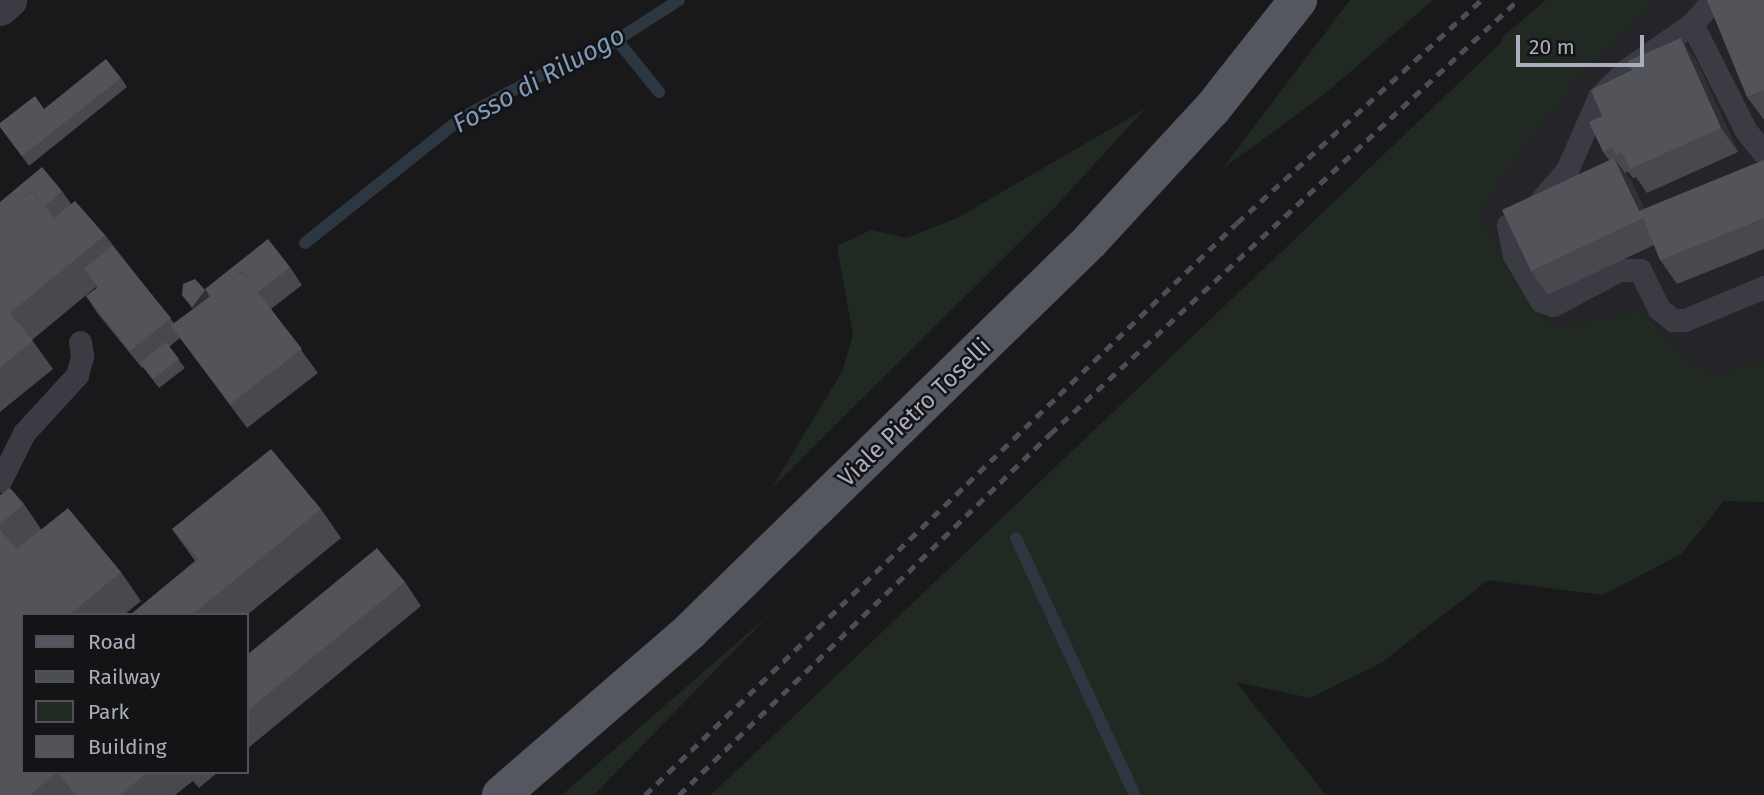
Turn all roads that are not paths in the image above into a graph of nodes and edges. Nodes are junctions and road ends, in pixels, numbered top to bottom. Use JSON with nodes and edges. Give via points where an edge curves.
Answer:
{"nodes":[{"id":1,"x":8,"y":0,"type":"edge"},
{"id":2,"x":1298,"y":0,"type":"edge"},
{"id":3,"x":1713,"y":0,"type":"edge"},
{"id":4,"x":0,"y":7,"type":"edge"},
{"id":5,"x":1692,"y":24,"type":"junction"},
{"id":6,"x":1764,"y":153,"type":"edge"},
{"id":7,"x":1764,"y":287,"type":"edge"},
{"id":8,"x":80,"y":342,"type":"dead end"},
{"id":9,"x":0,"y":481,"type":"edge"},
{"id":10,"x":500,"y":795,"type":"edge"}],
"edges":[{"from":1,"to":4,"type":"street"},
{"from":2,"to":10,"type":"main road","name":"Viale Pietro Toselli","via":[[1205,118],[1090,241],[690,631]]},
{"from":3,"to":5,"type":"lane"},
{"from":5,"to":6,"type":"lane","via":[[1746,131]]},
{"from":5,"to":7,"type":"lane","via":[[1647,53],[1599,97],[1567,170],[1537,205],[1508,225],[1514,255],[1541,301],[1553,305],[1619,270],[1640,270],[1659,309],[1673,320],[1685,320]]},
{"from":8,"to":9,"type":"lane","via":[[77,375],[24,433]]}]}
